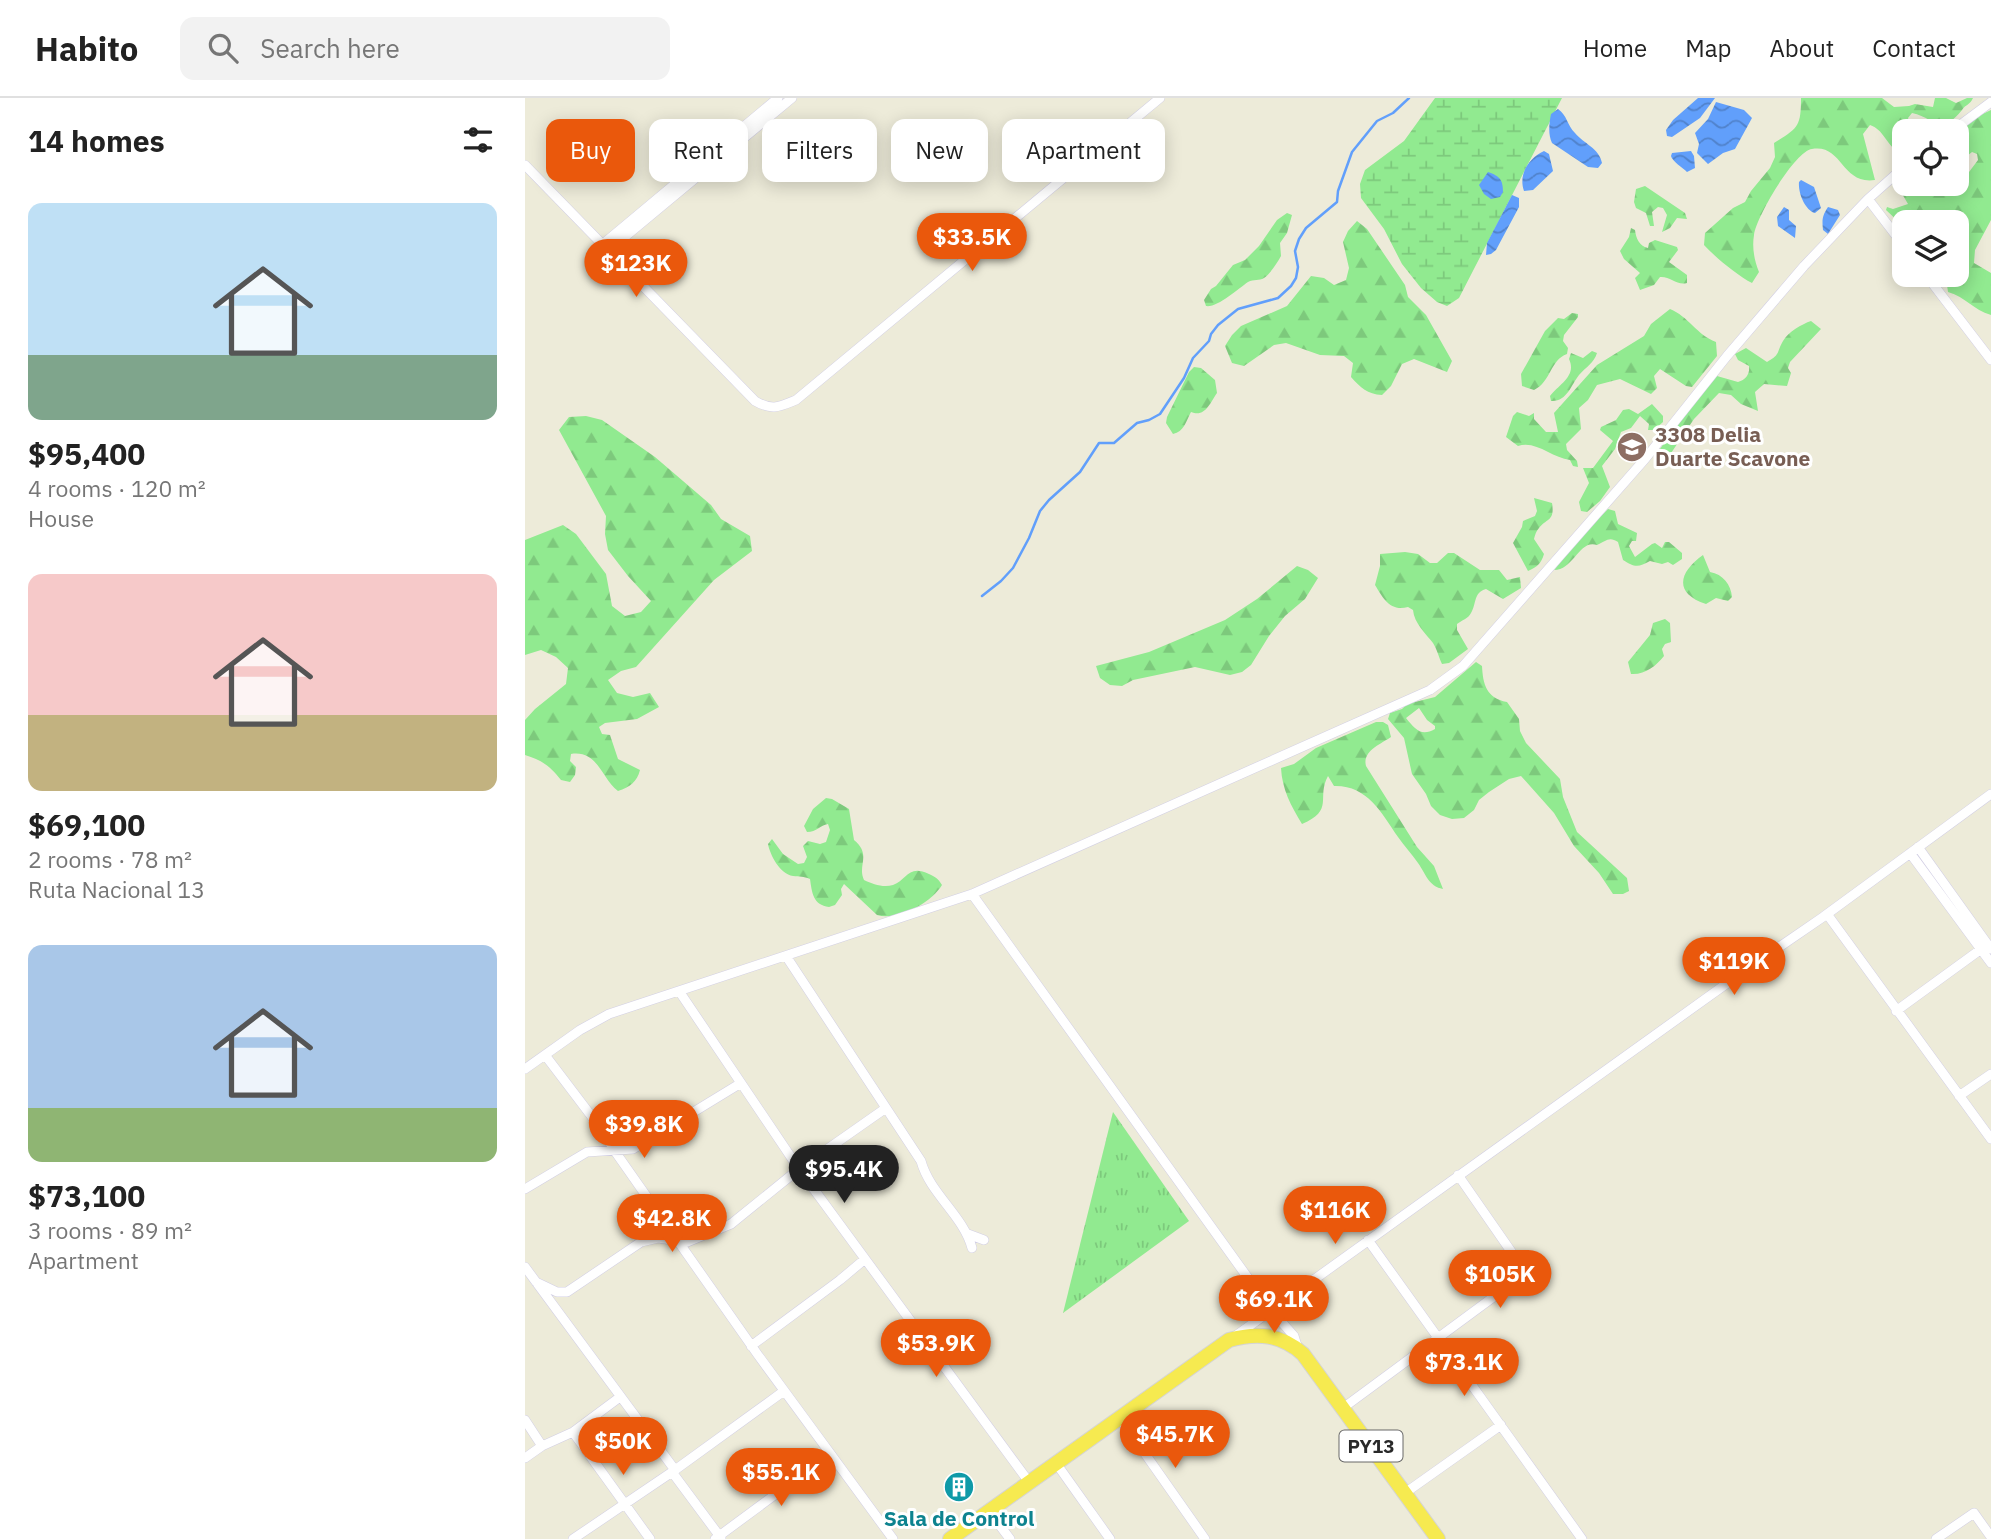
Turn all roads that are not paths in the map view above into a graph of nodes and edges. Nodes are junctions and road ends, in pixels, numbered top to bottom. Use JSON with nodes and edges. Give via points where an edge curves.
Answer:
{"nodes":[{"id":1,"x":778,"y":98,"type":"edge"},
{"id":2,"x":792,"y":98,"type":"edge"},
{"id":3,"x":1160,"y":98,"type":"edge"},
{"id":4,"x":1991,"y":102,"type":"edge"},
{"id":5,"x":1968,"y":119,"type":"edge"},
{"id":6,"x":525,"y":165,"type":"edge"},
{"id":7,"x":1892,"y":178,"type":"edge"},
{"id":8,"x":1868,"y":199,"type":"junction"},
{"id":9,"x":1892,"y":230,"type":"edge"},
{"id":10,"x":606,"y":247,"type":"junction"},
{"id":11,"x":1935,"y":287,"type":"edge"},
{"id":12,"x":1991,"y":360,"type":"edge"},
{"id":13,"x":1991,"y":794,"type":"edge"},
{"id":14,"x":1914,"y":850,"type":"junction"},
{"id":15,"x":972,"y":894,"type":"junction"},
{"id":16,"x":1827,"y":914,"type":"junction"},
{"id":17,"x":1988,"y":946,"type":"edge"},
{"id":18,"x":786,"y":956,"type":"junction"},
{"id":19,"x":1991,"y":963,"type":"edge"},
{"id":20,"x":679,"y":991,"type":"junction"},
{"id":21,"x":1896,"y":1011,"type":"junction"},
{"id":22,"x":545,"y":1055,"type":"junction"},
{"id":23,"x":525,"y":1069,"type":"edge"},
{"id":24,"x":1991,"y":1074,"type":"edge"},
{"id":25,"x":741,"y":1083,"type":"junction"},
{"id":26,"x":1959,"y":1096,"type":"junction"},
{"id":27,"x":886,"y":1108,"type":"junction"},
{"id":28,"x":1991,"y":1139,"type":"edge"},
{"id":29,"x":614,"y":1150,"type":"junction"},
{"id":30,"x":799,"y":1169,"type":"junction"},
{"id":31,"x":1458,"y":1175,"type":"junction"},
{"id":32,"x":525,"y":1189,"type":"edge"},
{"id":33,"x":968,"y":1234,"type":"junction"},
{"id":34,"x":676,"y":1239,"type":"junction"},
{"id":35,"x":984,"y":1240,"type":"dead end"},
{"id":36,"x":1369,"y":1240,"type":"junction"},
{"id":37,"x":972,"y":1248,"type":"dead end"},
{"id":38,"x":865,"y":1259,"type":"junction"},
{"id":39,"x":525,"y":1267,"type":"edge"},
{"id":40,"x":536,"y":1282,"type":"junction"},
{"id":41,"x":1271,"y":1310,"type":"junction"},
{"id":42,"x":1438,"y":1336,"type":"junction"},
{"id":43,"x":1229,"y":1340,"type":"junction"},
{"id":44,"x":751,"y":1346,"type":"junction"},
{"id":45,"x":1297,"y":1349,"type":"junction"},
{"id":46,"x":784,"y":1391,"type":"junction"},
{"id":47,"x":620,"y":1397,"type":"junction"},
{"id":48,"x":1343,"y":1408,"type":"junction"},
{"id":49,"x":1120,"y":1418,"type":"junction"},
{"id":50,"x":525,"y":1420,"type":"edge"},
{"id":51,"x":1501,"y":1425,"type":"junction"},
{"id":52,"x":573,"y":1432,"type":"junction"},
{"id":53,"x":542,"y":1446,"type":"junction"},
{"id":54,"x":830,"y":1454,"type":"junction"},
{"id":55,"x":525,"y":1458,"type":"edge"},
{"id":56,"x":1056,"y":1464,"type":"junction"},
{"id":57,"x":674,"y":1471,"type":"junction"},
{"id":58,"x":1029,"y":1482,"type":"junction"},
{"id":59,"x":1405,"y":1493,"type":"junction"},
{"id":60,"x":624,"y":1504,"type":"junction"},
{"id":61,"x":989,"y":1511,"type":"junction"},
{"id":62,"x":1991,"y":1537,"type":"edge"},
{"id":63,"x":718,"y":1538,"type":"edge"},
{"id":64,"x":573,"y":1539,"type":"edge"},
{"id":65,"x":650,"y":1539,"type":"edge"},
{"id":66,"x":893,"y":1539,"type":"edge"},
{"id":67,"x":950,"y":1539,"type":"edge"},
{"id":68,"x":1010,"y":1539,"type":"edge"},
{"id":69,"x":1110,"y":1539,"type":"edge"},
{"id":70,"x":1205,"y":1539,"type":"edge"},
{"id":71,"x":1438,"y":1539,"type":"edge"},
{"id":72,"x":1582,"y":1539,"type":"edge"},
{"id":73,"x":1936,"y":1539,"type":"edge"}],
"edges":[{"from":1,"to":10,"type":"street"},
{"from":2,"to":10,"type":"street"},
{"from":3,"to":10,"type":"street","via":[[796,400],[779,406],[767,408],[755,401]]},
{"from":4,"to":5,"type":"street"},
{"from":6,"to":10,"type":"street"},
{"from":7,"to":8,"type":"street"},
{"from":8,"to":9,"type":"street"},
{"from":8,"to":15,"type":"street","via":[[1804,266],[1645,459],[1463,666],[1430,690]]},
{"from":11,"to":12,"type":"street"},
{"from":13,"to":14,"type":"street"},
{"from":14,"to":16,"type":"street"},
{"from":14,"to":17,"type":"street"},
{"from":15,"to":18,"type":"street"},
{"from":15,"to":41,"type":"street"},
{"from":16,"to":21,"type":"street"},
{"from":16,"to":31,"type":"street"},
{"from":17,"to":19,"type":"street"},
{"from":17,"to":21,"type":"street"},
{"from":18,"to":20,"type":"street"},
{"from":18,"to":27,"type":"street"},
{"from":20,"to":22,"type":"street","via":[[609,1014]]},
{"from":20,"to":25,"type":"street"},
{"from":21,"to":26,"type":"street"},
{"from":22,"to":23,"type":"street"},
{"from":22,"to":29,"type":"street"},
{"from":24,"to":26,"type":"street"},
{"from":25,"to":29,"type":"street","via":[[645,1143]]},
{"from":25,"to":30,"type":"street"},
{"from":26,"to":28,"type":"street"},
{"from":27,"to":30,"type":"street"},
{"from":27,"to":33,"type":"street","via":[[931,1185]]},
{"from":29,"to":32,"type":"street","via":[[587,1152]]},
{"from":29,"to":34,"type":"street"},
{"from":30,"to":34,"type":"street","via":[[731,1224],[687,1242]]},
{"from":30,"to":38,"type":"street"},
{"from":31,"to":36,"type":"street"},
{"from":31,"to":42,"type":"street","via":[[1526,1273]]},
{"from":33,"to":35,"type":"street"},
{"from":33,"to":37,"type":"street"},
{"from":34,"to":40,"type":"street","via":[[641,1242],[567,1292]]},
{"from":34,"to":44,"type":"street"},
{"from":36,"to":41,"type":"street"},
{"from":36,"to":42,"type":"street"},
{"from":38,"to":44,"type":"street"},
{"from":38,"to":58,"type":"street"},
{"from":39,"to":40,"type":"street"},
{"from":40,"to":47,"type":"street"},
{"from":41,"to":43,"type":"street"},
{"from":41,"to":45,"type":"street","via":[[1294,1336]]},
{"from":42,"to":48,"type":"street"},
{"from":42,"to":51,"type":"street"},
{"from":43,"to":45,"type":"highway","via":[[1262,1336],[1291,1343]]},
{"from":43,"to":49,"type":"highway"},
{"from":44,"to":46,"type":"street"},
{"from":45,"to":48,"type":"highway","number":"PY13"},
{"from":46,"to":54,"type":"street"},
{"from":46,"to":57,"type":"street"},
{"from":47,"to":52,"type":"street"},
{"from":47,"to":57,"type":"street"},
{"from":48,"to":59,"type":"highway","number":"PY13"},
{"from":49,"to":56,"type":"highway"},
{"from":49,"to":70,"type":"street"},
{"from":50,"to":53,"type":"street"},
{"from":51,"to":59,"type":"street"},
{"from":51,"to":72,"type":"street"},
{"from":52,"to":53,"type":"street"},
{"from":52,"to":60,"type":"street"},
{"from":53,"to":55,"type":"street"},
{"from":54,"to":63,"type":"street"},
{"from":54,"to":66,"type":"street"},
{"from":56,"to":58,"type":"highway"},
{"from":56,"to":69,"type":"street"},
{"from":57,"to":60,"type":"street"},
{"from":57,"to":63,"type":"street"},
{"from":58,"to":61,"type":"highway"},
{"from":59,"to":71,"type":"highway","number":"PY13"},
{"from":60,"to":64,"type":"street"},
{"from":60,"to":65,"type":"street"},
{"from":61,"to":67,"type":"highway"},
{"from":61,"to":68,"type":"street"},
{"from":62,"to":73,"type":"street","via":[[1974,1513]]}]}
